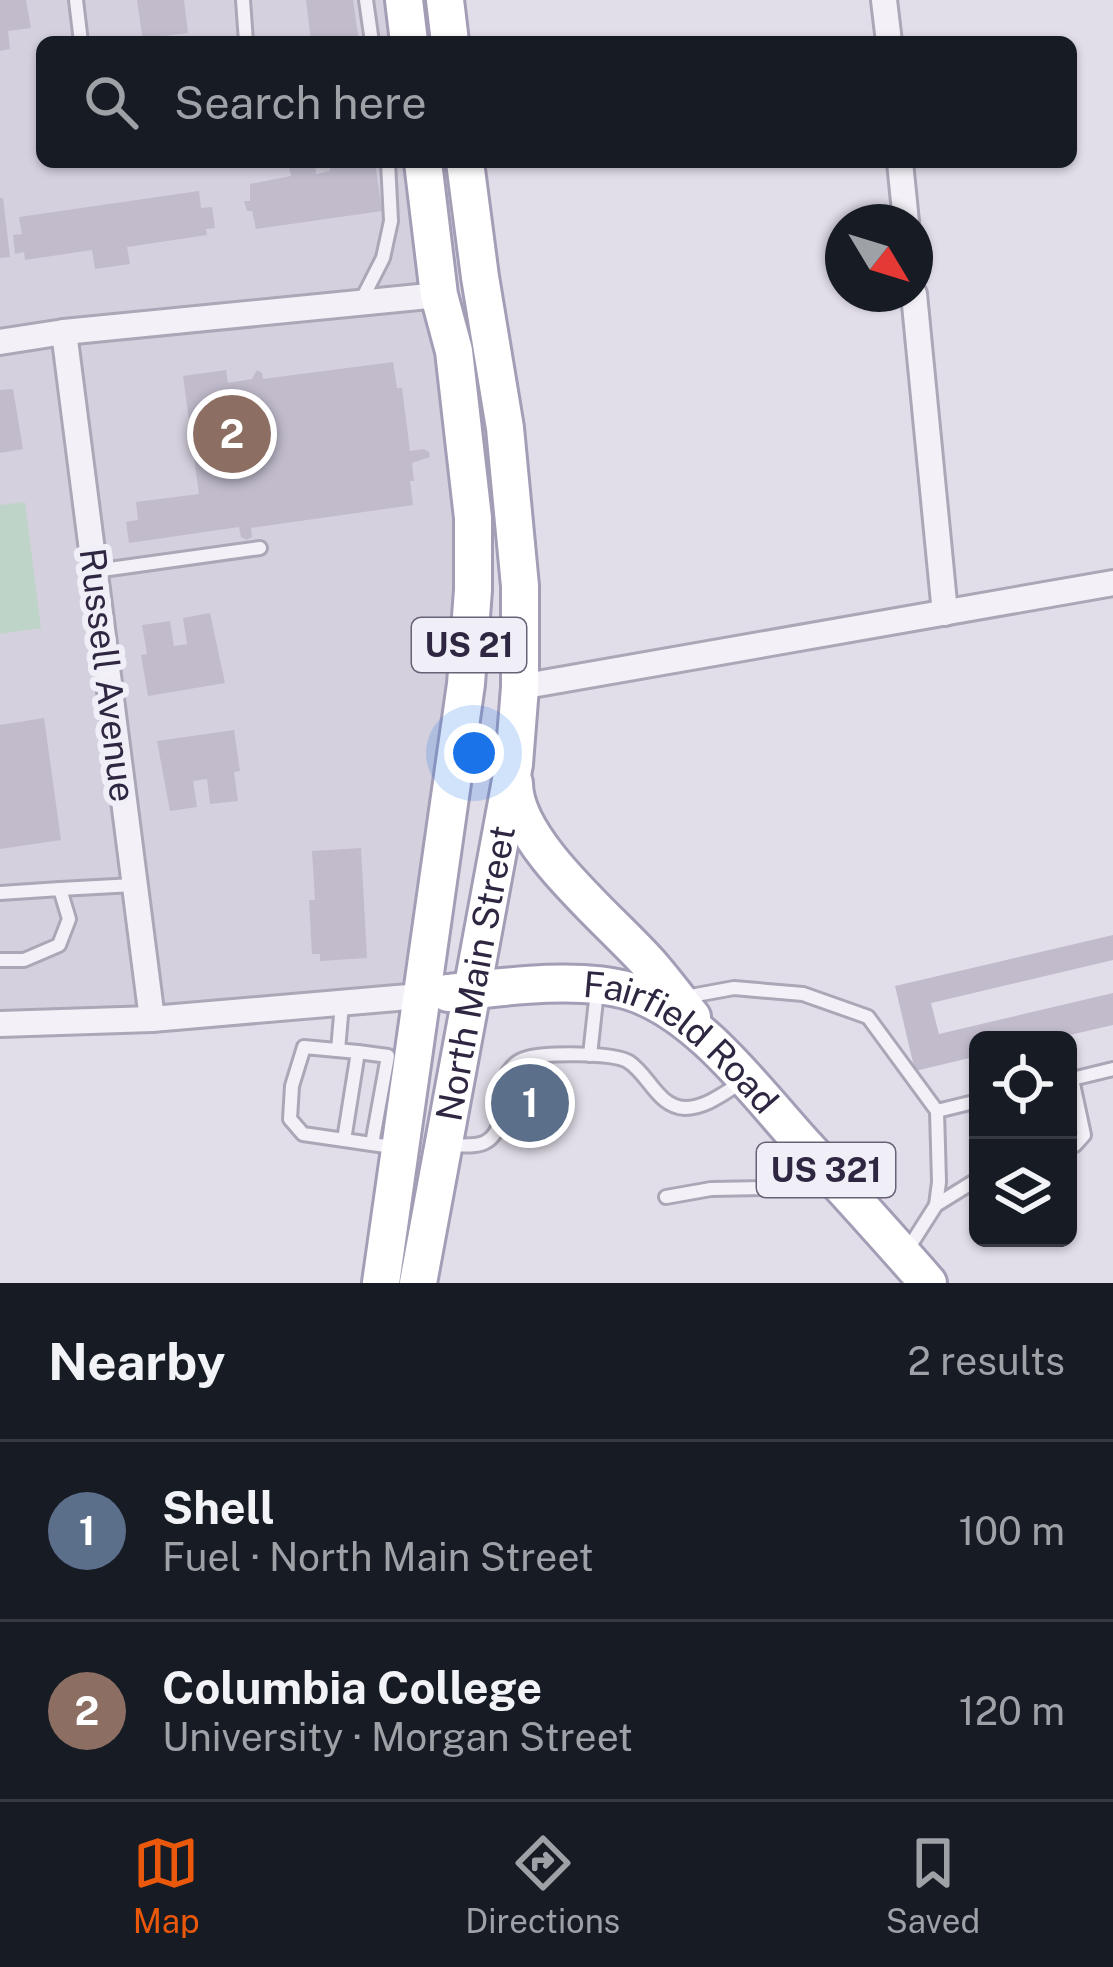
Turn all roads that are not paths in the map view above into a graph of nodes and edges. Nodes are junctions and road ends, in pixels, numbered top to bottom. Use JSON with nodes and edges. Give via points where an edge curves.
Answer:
{"nodes":[{"id":1,"x":76,"y":0,"type":"edge"},
{"id":2,"x":243,"y":0,"type":"edge"},
{"id":3,"x":366,"y":0,"type":"edge"},
{"id":4,"x":404,"y":0,"type":"edge"},
{"id":5,"x":445,"y":0,"type":"edge"},
{"id":6,"x":884,"y":0,"type":"edge"},
{"id":7,"x":80,"y":36,"type":"edge"},
{"id":8,"x":246,"y":36,"type":"edge"},
{"id":9,"x":371,"y":36,"type":"edge"},
{"id":10,"x":408,"y":36,"type":"edge"},
{"id":11,"x":449,"y":36,"type":"edge"},
{"id":12,"x":888,"y":36,"type":"edge"},
{"id":13,"x":388,"y":168,"type":"edge"},
{"id":14,"x":424,"y":168,"type":"edge"},
{"id":15,"x":466,"y":168,"type":"edge"},
{"id":16,"x":901,"y":168,"type":"edge"},
{"id":17,"x":904,"y":204,"type":"edge"},
{"id":18,"x":439,"y":295,"type":"junction"},
{"id":19,"x":360,"y":303,"type":"junction"},
{"id":20,"x":916,"y":312,"type":"edge"},
{"id":21,"x":64,"y":332,"type":"junction"},
{"id":22,"x":0,"y":342,"type":"edge"},
{"id":23,"x":260,"y":548,"type":"dead end"},
{"id":24,"x":94,"y":572,"type":"junction"},
{"id":25,"x":1113,"y":584,"type":"edge"},
{"id":26,"x":945,"y":613,"type":"junction"},
{"id":27,"x":520,"y":687,"type":"junction"},
{"id":28,"x":514,"y":764,"type":"junction"},
{"id":29,"x":134,"y":885,"type":"junction"},
{"id":30,"x":60,"y":890,"type":"junction"},
{"id":31,"x":0,"y":893,"type":"edge"},
{"id":32,"x":0,"y":960,"type":"edge"},
{"id":33,"x":598,"y":984,"type":"junction"},
{"id":34,"x":471,"y":990,"type":"junction"},
{"id":35,"x":420,"y":996,"type":"junction"},
{"id":36,"x":677,"y":998,"type":"junction"},
{"id":37,"x":342,"y":1003,"type":"junction"},
{"id":38,"x":152,"y":1019,"type":"junction"},
{"id":39,"x":0,"y":1024,"type":"edge"},
{"id":40,"x":338,"y":1050,"type":"junction"},
{"id":41,"x":358,"y":1052,"type":"junction"},
{"id":42,"x":590,"y":1055,"type":"junction"},
{"id":43,"x":734,"y":1069,"type":"junction"},
{"id":44,"x":1113,"y":1069,"type":"edge"},
{"id":45,"x":1077,"y":1077,"type":"edge"},
{"id":46,"x":503,"y":1084,"type":"dead end"},
{"id":47,"x":969,"y":1103,"type":"edge"},
{"id":48,"x":1077,"y":1107,"type":"edge"},
{"id":49,"x":938,"y":1111,"type":"junction"},
{"id":50,"x":502,"y":1117,"type":"dead end"},
{"id":51,"x":344,"y":1139,"type":"junction"},
{"id":52,"x":1077,"y":1141,"type":"edge"},
{"id":53,"x":443,"y":1145,"type":"junction"},
{"id":54,"x":386,"y":1146,"type":"junction"},
{"id":55,"x":808,"y":1149,"type":"junction"},
{"id":56,"x":969,"y":1185,"type":"edge"},
{"id":57,"x":666,"y":1197,"type":"dead end"},
{"id":58,"x":936,"y":1205,"type":"junction"},
{"id":59,"x":916,"y":1269,"type":"edge"},
{"id":60,"x":381,"y":1283,"type":"edge"},
{"id":61,"x":418,"y":1283,"type":"edge"}],
"edges":[{"from":1,"to":7,"type":"lane"},
{"from":2,"to":8,"type":"lane"},
{"from":3,"to":9,"type":"lane"},
{"from":4,"to":10,"type":"main road"},
{"from":5,"to":11,"type":"main road"},
{"from":6,"to":12,"type":"street"},
{"from":13,"to":19,"type":"lane","via":[[392,220]]},
{"from":14,"to":18,"type":"main road","name":"North Main Street","number":"US 21"},
{"from":15,"to":27,"type":"main road","name":"North Main Street","number":"US 21","via":[[505,428]]},
{"from":16,"to":17,"type":"street"},
{"from":18,"to":19,"type":"street"},
{"from":18,"to":35,"type":"main road","name":"North Main Street","number":"US 21","via":[[454,351],[473,590]]},
{"from":19,"to":21,"type":"street"},
{"from":20,"to":26,"type":"street"},
{"from":21,"to":22,"type":"street"},
{"from":21,"to":24,"type":"street","name":"Russell Avenue"},
{"from":23,"to":24,"type":"lane"},
{"from":24,"to":29,"type":"street","name":"Russell Avenue"},
{"from":25,"to":26,"type":"street"},
{"from":26,"to":27,"type":"street"},
{"from":27,"to":28,"type":"main road","name":"North Main Street","number":"US 21"},
{"from":28,"to":34,"type":"main road","name":"North Main Street","number":"US 21"},
{"from":28,"to":36,"type":"main road","via":[[514,796],[528,832]]},
{"from":29,"to":30,"type":"lane"},
{"from":29,"to":38,"type":"street","name":"Russell Avenue"},
{"from":30,"to":31,"type":"lane"},
{"from":30,"to":32,"type":"lane","via":[[70,919],[59,945]]},
{"from":33,"to":34,"type":"main road","name":"Fairfield Road","number":"US 321"},
{"from":33,"to":42,"type":"lane"},
{"from":33,"to":43,"type":"main road","name":"Fairfield Road","number":"US 321","via":[[668,1010]]},
{"from":34,"to":35,"type":"main road","name":"Fairfield Road","number":"US 321"},
{"from":34,"to":53,"type":"main road","name":"North Main Street","number":"US 21"},
{"from":35,"to":37,"type":"street"},
{"from":35,"to":54,"type":"main road","name":"North Main Street","number":"US 21"},
{"from":36,"to":43,"type":"main road"},
{"from":36,"to":49,"type":"lane","via":[[734,988],[803,994],[868,1017]]},
{"from":37,"to":38,"type":"street"},
{"from":37,"to":40,"type":"lane"},
{"from":38,"to":39,"type":"street"},
{"from":40,"to":41,"type":"lane"},
{"from":40,"to":51,"type":"lane","via":[[304,1047],[290,1119],[303,1134]]},
{"from":41,"to":51,"type":"lane"},
{"from":41,"to":54,"type":"lane","via":[[388,1056]]},
{"from":42,"to":43,"type":"lane","via":[[626,1060],[659,1096],[688,1108],[708,1103]]},
{"from":42,"to":46,"type":"lane","via":[[526,1058]]},
{"from":43,"to":55,"type":"main road","name":"Fairfield Road","number":"US 321"},
{"from":44,"to":45,"type":"lane"},
{"from":47,"to":49,"type":"lane"},
{"from":48,"to":52,"type":"lane","via":[[1084,1135]]},
{"from":49,"to":58,"type":"lane"},
{"from":50,"to":53,"type":"lane","via":[[482,1146]]},
{"from":51,"to":54,"type":"lane"},
{"from":53,"to":61,"type":"main road","name":"North Main Street","number":"US 21"},
{"from":54,"to":60,"type":"main road","name":"North Main Street","number":"US 21"},
{"from":55,"to":57,"type":"lane","via":[[769,1188]]},
{"from":55,"to":59,"type":"main road","name":"Fairfield Road","number":"US 321"},
{"from":56,"to":58,"type":"lane"},
{"from":58,"to":59,"type":"lane"}]}
